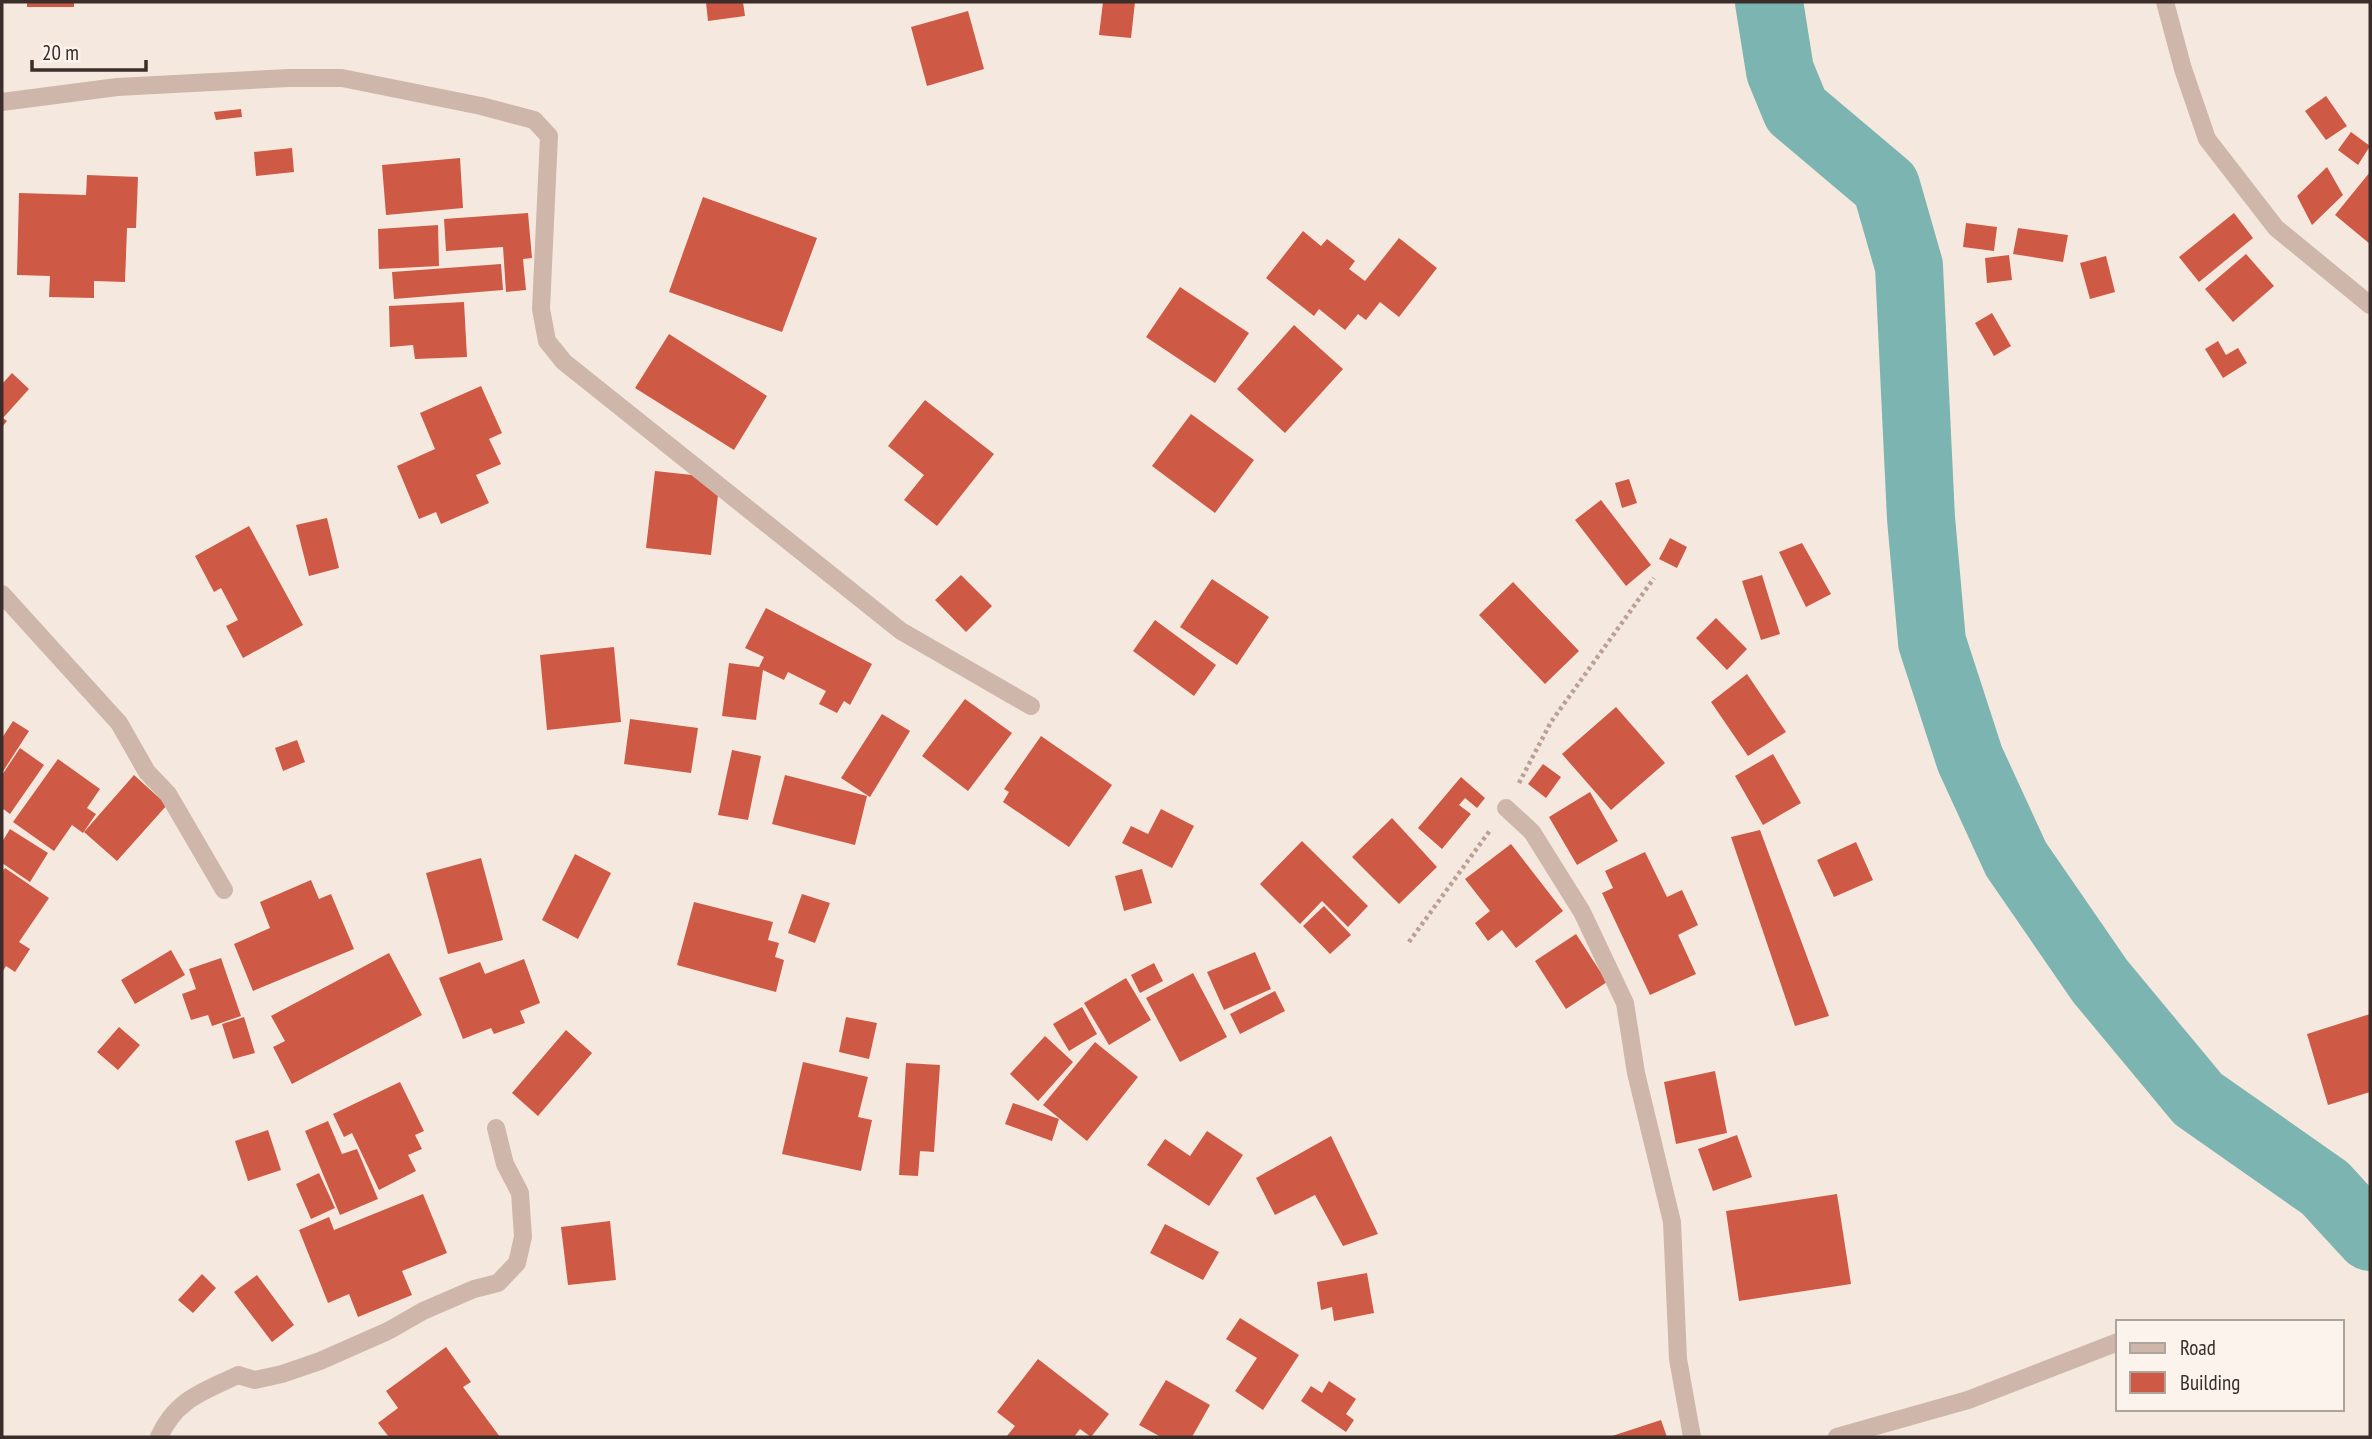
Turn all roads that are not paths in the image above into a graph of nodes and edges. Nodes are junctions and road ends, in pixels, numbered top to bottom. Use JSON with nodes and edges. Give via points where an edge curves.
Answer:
{"nodes":[{"id":1,"x":2165,"y":2,"type":"edge"},
{"id":2,"x":2,"y":102,"type":"edge"},
{"id":3,"x":2370,"y":305,"type":"edge"},
{"id":4,"x":2,"y":594,"type":"edge"},
{"id":5,"x":1031,"y":706,"type":"dead end"},
{"id":6,"x":1506,"y":808,"type":"road end"},
{"id":7,"x":224,"y":890,"type":"dead end"},
{"id":8,"x":496,"y":1128,"type":"dead end"},
{"id":9,"x":2116,"y":1343,"type":"edge"},
{"id":10,"x":159,"y":1437,"type":"edge"},
{"id":11,"x":1692,"y":1437,"type":"edge"},
{"id":12,"x":1837,"y":1437,"type":"edge"}],
"edges":[{"from":1,"to":3,"type":"street","via":[[2207,139],[2276,228]]},
{"from":2,"to":5,"type":"street","via":[[117,87],[342,78],[534,120],[549,136],[541,309],[547,341],[564,362],[901,631]]},
{"from":4,"to":7,"type":"street","via":[[119,723],[147,772],[168,794]]},
{"from":6,"to":11,"type":"street","via":[[1532,832],[1582,912],[1625,1003],[1636,1073],[1672,1222],[1678,1359]]},
{"from":8,"to":10,"type":"street","via":[[505,1164],[520,1193],[523,1237],[517,1263],[498,1283],[423,1311],[320,1362],[255,1380],[238,1374],[191,1398],[168,1418]]},
{"from":9,"to":12,"type":"street","via":[[1968,1400]]}]}
